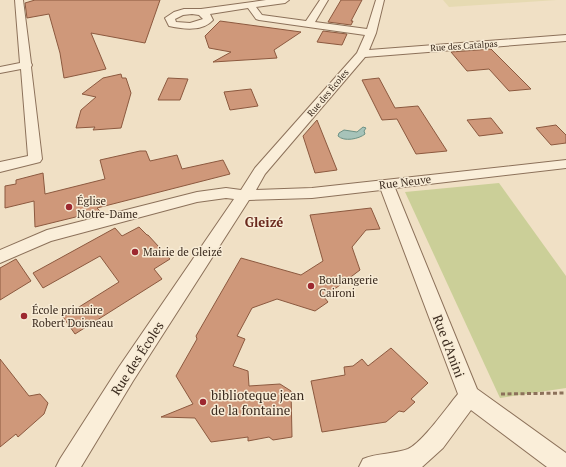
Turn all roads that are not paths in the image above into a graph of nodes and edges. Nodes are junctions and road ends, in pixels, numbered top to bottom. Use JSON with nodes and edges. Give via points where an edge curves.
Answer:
{"nodes":[{"id":1,"x":19,"y":0,"type":"edge"},
{"id":2,"x":285,"y":0,"type":"edge"},
{"id":3,"x":324,"y":0,"type":"edge"},
{"id":4,"x":380,"y":0,"type":"edge"},
{"id":5,"x":250,"y":5,"type":"junction"},
{"id":6,"x":200,"y":12,"type":"dead end"},
{"id":7,"x":309,"y":24,"type":"junction"},
{"id":8,"x":371,"y":33,"type":"junction"},
{"id":9,"x":566,"y":38,"type":"edge"},
{"id":10,"x":362,"y":54,"type":"junction"},
{"id":11,"x":27,"y":65,"type":"junction"},
{"id":12,"x":0,"y":70,"type":"edge"},
{"id":13,"x":566,"y":164,"type":"edge"},
{"id":14,"x":0,"y":167,"type":"edge"},
{"id":15,"x":386,"y":184,"type":"junction"},
{"id":16,"x":243,"y":195,"type":"junction"},
{"id":17,"x":0,"y":257,"type":"edge"},
{"id":18,"x":469,"y":396,"type":"junction"},
{"id":19,"x":68,"y":467,"type":"edge"},
{"id":20,"x":371,"y":467,"type":"edge"},
{"id":21,"x":566,"y":467,"type":"edge"}],
"edges":[{"from":1,"to":11,"type":"street"},
{"from":2,"to":5,"type":"street"},
{"from":3,"to":7,"type":"street"},
{"from":4,"to":8,"type":"street","name":"Rue des Écoles"},
{"from":5,"to":6,"type":"street"},
{"from":5,"to":7,"type":"street","via":[[259,17]]},
{"from":7,"to":8,"type":"street"},
{"from":8,"to":10,"type":"street","name":"Rue des Écoles"},
{"from":9,"to":10,"type":"street","name":"Rue des Catalpas"},
{"from":10,"to":16,"type":"street","name":"Rue des Écoles","via":[[260,171]]},
{"from":11,"to":12,"type":"street"},
{"from":11,"to":14,"type":"street","via":[[35,159]]},
{"from":13,"to":15,"type":"street","name":"Rue Neuve"},
{"from":15,"to":16,"type":"street","name":"Rue Neuve","via":[[312,193]]},
{"from":15,"to":18,"type":"street","name":"Rue d'Anini"},
{"from":16,"to":17,"type":"street","name":"Rue Neuve","via":[[226,193],[197,197],[47,236]]},
{"from":16,"to":19,"type":"street","name":"Rue des Écoles"},
{"from":18,"to":20,"type":"street","via":[[435,440],[414,459]]},
{"from":18,"to":21,"type":"street"}]}
